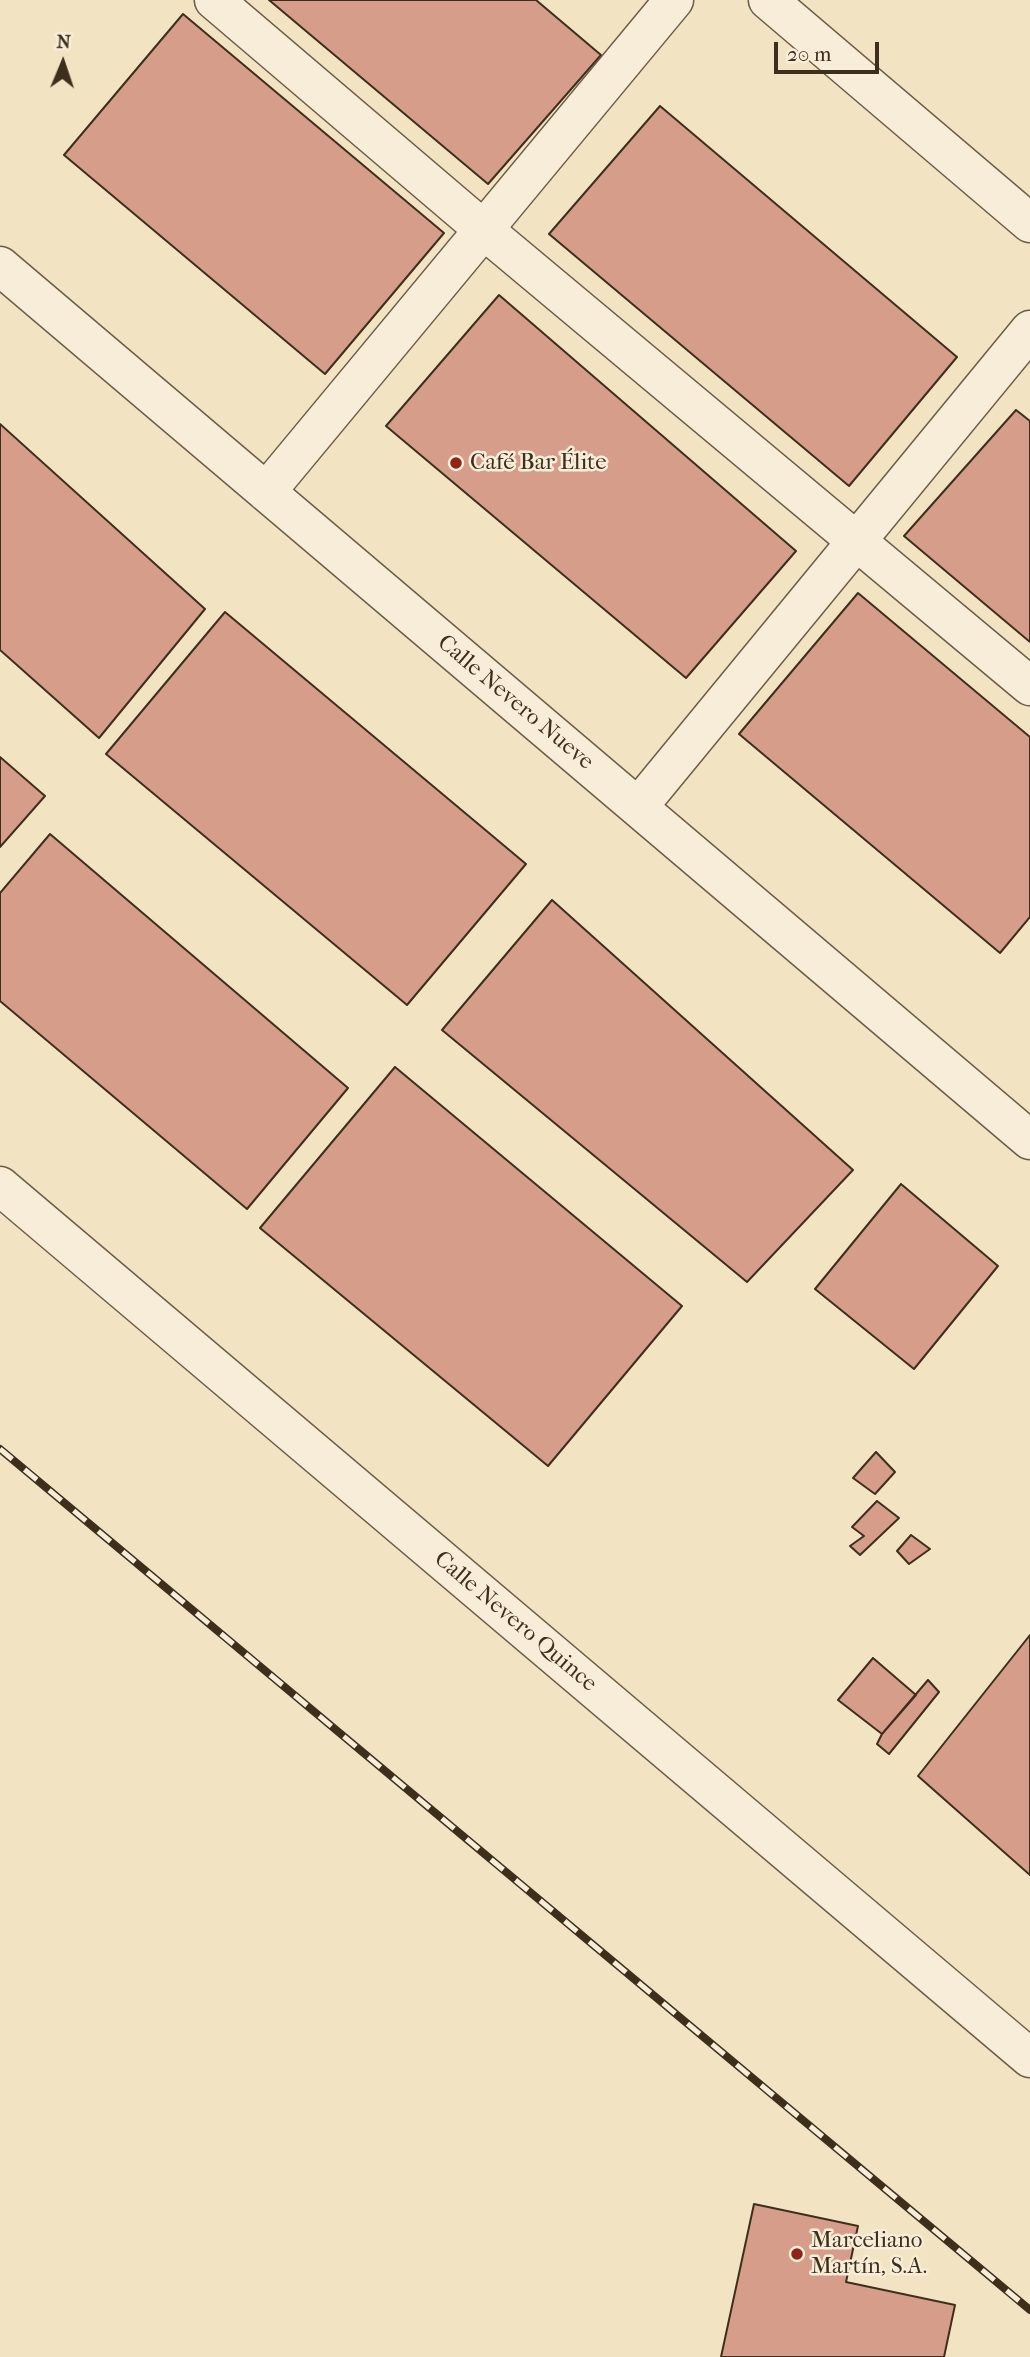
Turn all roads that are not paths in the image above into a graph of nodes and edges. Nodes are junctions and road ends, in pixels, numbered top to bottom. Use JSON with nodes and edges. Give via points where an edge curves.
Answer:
{"nodes":[{"id":1,"x":214,"y":0,"type":"edge"},
{"id":2,"x":674,"y":0,"type":"edge"},
{"id":3,"x":768,"y":0,"type":"edge"},
{"id":4,"x":1030,"y":223,"type":"edge"},
{"id":5,"x":484,"y":230,"type":"junction"},
{"id":6,"x":0,"y":266,"type":"edge"},
{"id":7,"x":1030,"y":330,"type":"edge"},
{"id":8,"x":266,"y":492,"type":"junction"},
{"id":9,"x":857,"y":540,"type":"junction"},
{"id":10,"x":1030,"y":686,"type":"edge"},
{"id":11,"x":638,"y":807,"type":"junction"},
{"id":12,"x":1030,"y":1140,"type":"edge"},
{"id":13,"x":0,"y":1186,"type":"edge"},
{"id":14,"x":1029,"y":2056,"type":"edge"}],
"edges":[{"from":1,"to":5,"type":"street"},
{"from":2,"to":5,"type":"street"},
{"from":3,"to":4,"type":"street"},
{"from":5,"to":8,"type":"street"},
{"from":5,"to":9,"type":"street"},
{"from":6,"to":8,"type":"street","name":"Calle Nevero Nueve"},
{"from":7,"to":9,"type":"street"},
{"from":8,"to":11,"type":"street","name":"Calle Nevero Nueve"},
{"from":9,"to":10,"type":"street"},
{"from":9,"to":11,"type":"street"},
{"from":11,"to":12,"type":"street","name":"Calle Nevero Nueve"},
{"from":13,"to":14,"type":"street","name":"Calle Nevero Quince"}]}
